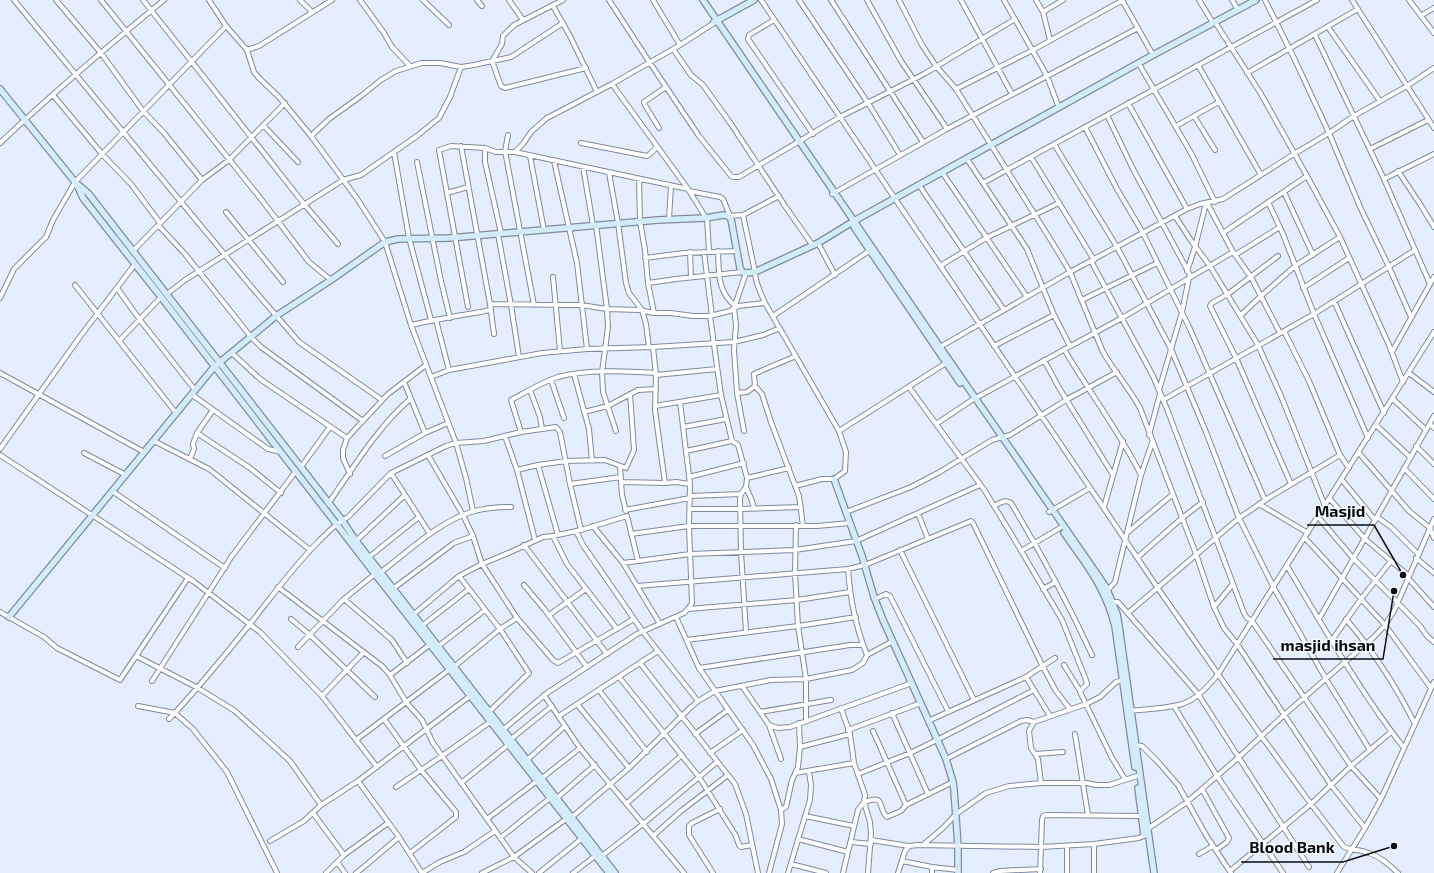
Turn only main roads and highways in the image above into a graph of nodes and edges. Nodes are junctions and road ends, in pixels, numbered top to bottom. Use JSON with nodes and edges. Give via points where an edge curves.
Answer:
{"nodes":[{"id":1,"x":699,"y":0,"type":"edge"},
{"id":2,"x":703,"y":0,"type":"edge"},
{"id":3,"x":754,"y":0,"type":"edge"},
{"id":4,"x":1256,"y":0,"type":"edge"},
{"id":5,"x":716,"y":22,"type":"junction"},
{"id":6,"x":0,"y":89,"type":"edge"},
{"id":7,"x":75,"y":182,"type":"junction"},
{"id":8,"x":852,"y":222,"type":"junction"},
{"id":9,"x":164,"y":296,"type":"junction"},
{"id":10,"x":219,"y":363,"type":"junction"},
{"id":11,"x":214,"y":367,"type":"junction"},
{"id":12,"x":974,"y":400,"type":"junction"},
{"id":13,"x":298,"y":469,"type":"junction"},
{"id":14,"x":834,"y":479,"type":"road end"},
{"id":15,"x":1051,"y":511,"type":"junction"},
{"id":16,"x":339,"y":523,"type":"junction"},
{"id":17,"x":1106,"y":592,"type":"junction"},
{"id":18,"x":1110,"y":602,"type":"junction"},
{"id":19,"x":10,"y":617,"type":"road end"},
{"id":20,"x":435,"y":645,"type":"junction"},
{"id":21,"x":452,"y":668,"type":"junction"},
{"id":22,"x":1129,"y":711,"type":"junction"},
{"id":23,"x":540,"y":779,"type":"junction"},
{"id":24,"x":569,"y":818,"type":"junction"},
{"id":25,"x":1146,"y":832,"type":"junction"},
{"id":26,"x":607,"y":872,"type":"edge"},
{"id":27,"x":958,"y":872,"type":"edge"},
{"id":28,"x":615,"y":873,"type":"edge"},
{"id":29,"x":1150,"y":873,"type":"edge"},
{"id":30,"x":1154,"y":873,"type":"edge"}],
"edges":[{"from":1,"to":5,"type":"main road"},
{"from":2,"to":5,"type":"main road"},
{"from":3,"to":5,"type":"main road"},
{"from":4,"to":8,"type":"main road"},
{"from":5,"to":8,"type":"main road"},
{"from":6,"to":7,"type":"main road"},
{"from":7,"to":9,"type":"main road","via":[[84,198],[135,264]]},
{"from":7,"to":9,"type":"main road","via":[[88,194],[133,251]]},
{"from":8,"to":10,"type":"main road","via":[[815,244],[755,272],[744,273],[731,219],[723,215],[455,238],[398,238],[385,242],[276,316]]},
{"from":8,"to":12,"type":"main road"},
{"from":8,"to":12,"type":"main road","via":[[869,251]]},
{"from":9,"to":10,"type":"main road"},
{"from":9,"to":11,"type":"main road"},
{"from":10,"to":11,"type":"main road"},
{"from":10,"to":13,"type":"main road"},
{"from":11,"to":13,"type":"main road","via":[[281,452]]},
{"from":11,"to":19,"type":"main road"},
{"from":12,"to":15,"type":"main road"},
{"from":13,"to":16,"type":"main road"},
{"from":13,"to":16,"type":"main road","via":[[328,504]]},
{"from":14,"to":27,"type":"main road","via":[[875,599],[946,759],[953,782]]},
{"from":15,"to":17,"type":"main road","via":[[1060,528]]},
{"from":15,"to":17,"type":"main road","via":[[1098,575]]},
{"from":16,"to":20,"type":"main road","via":[[375,574]]},
{"from":16,"to":20,"type":"main road","via":[[394,588]]},
{"from":17,"to":18,"type":"main road"},
{"from":18,"to":22,"type":"main road"},
{"from":18,"to":22,"type":"main road","via":[[1119,626]]},
{"from":20,"to":21,"type":"main road"},
{"from":21,"to":23,"type":"main road","via":[[490,711]]},
{"from":21,"to":23,"type":"main road","via":[[508,745]]},
{"from":22,"to":25,"type":"main road","via":[[1136,746]]},
{"from":22,"to":25,"type":"main road"},
{"from":23,"to":24,"type":"main road","via":[[557,798]]},
{"from":23,"to":24,"type":"main road","via":[[550,798]]},
{"from":24,"to":26,"type":"main road","via":[[581,839]]},
{"from":24,"to":28,"type":"main road"},
{"from":25,"to":29,"type":"main road"},
{"from":25,"to":30,"type":"main road"}]}
